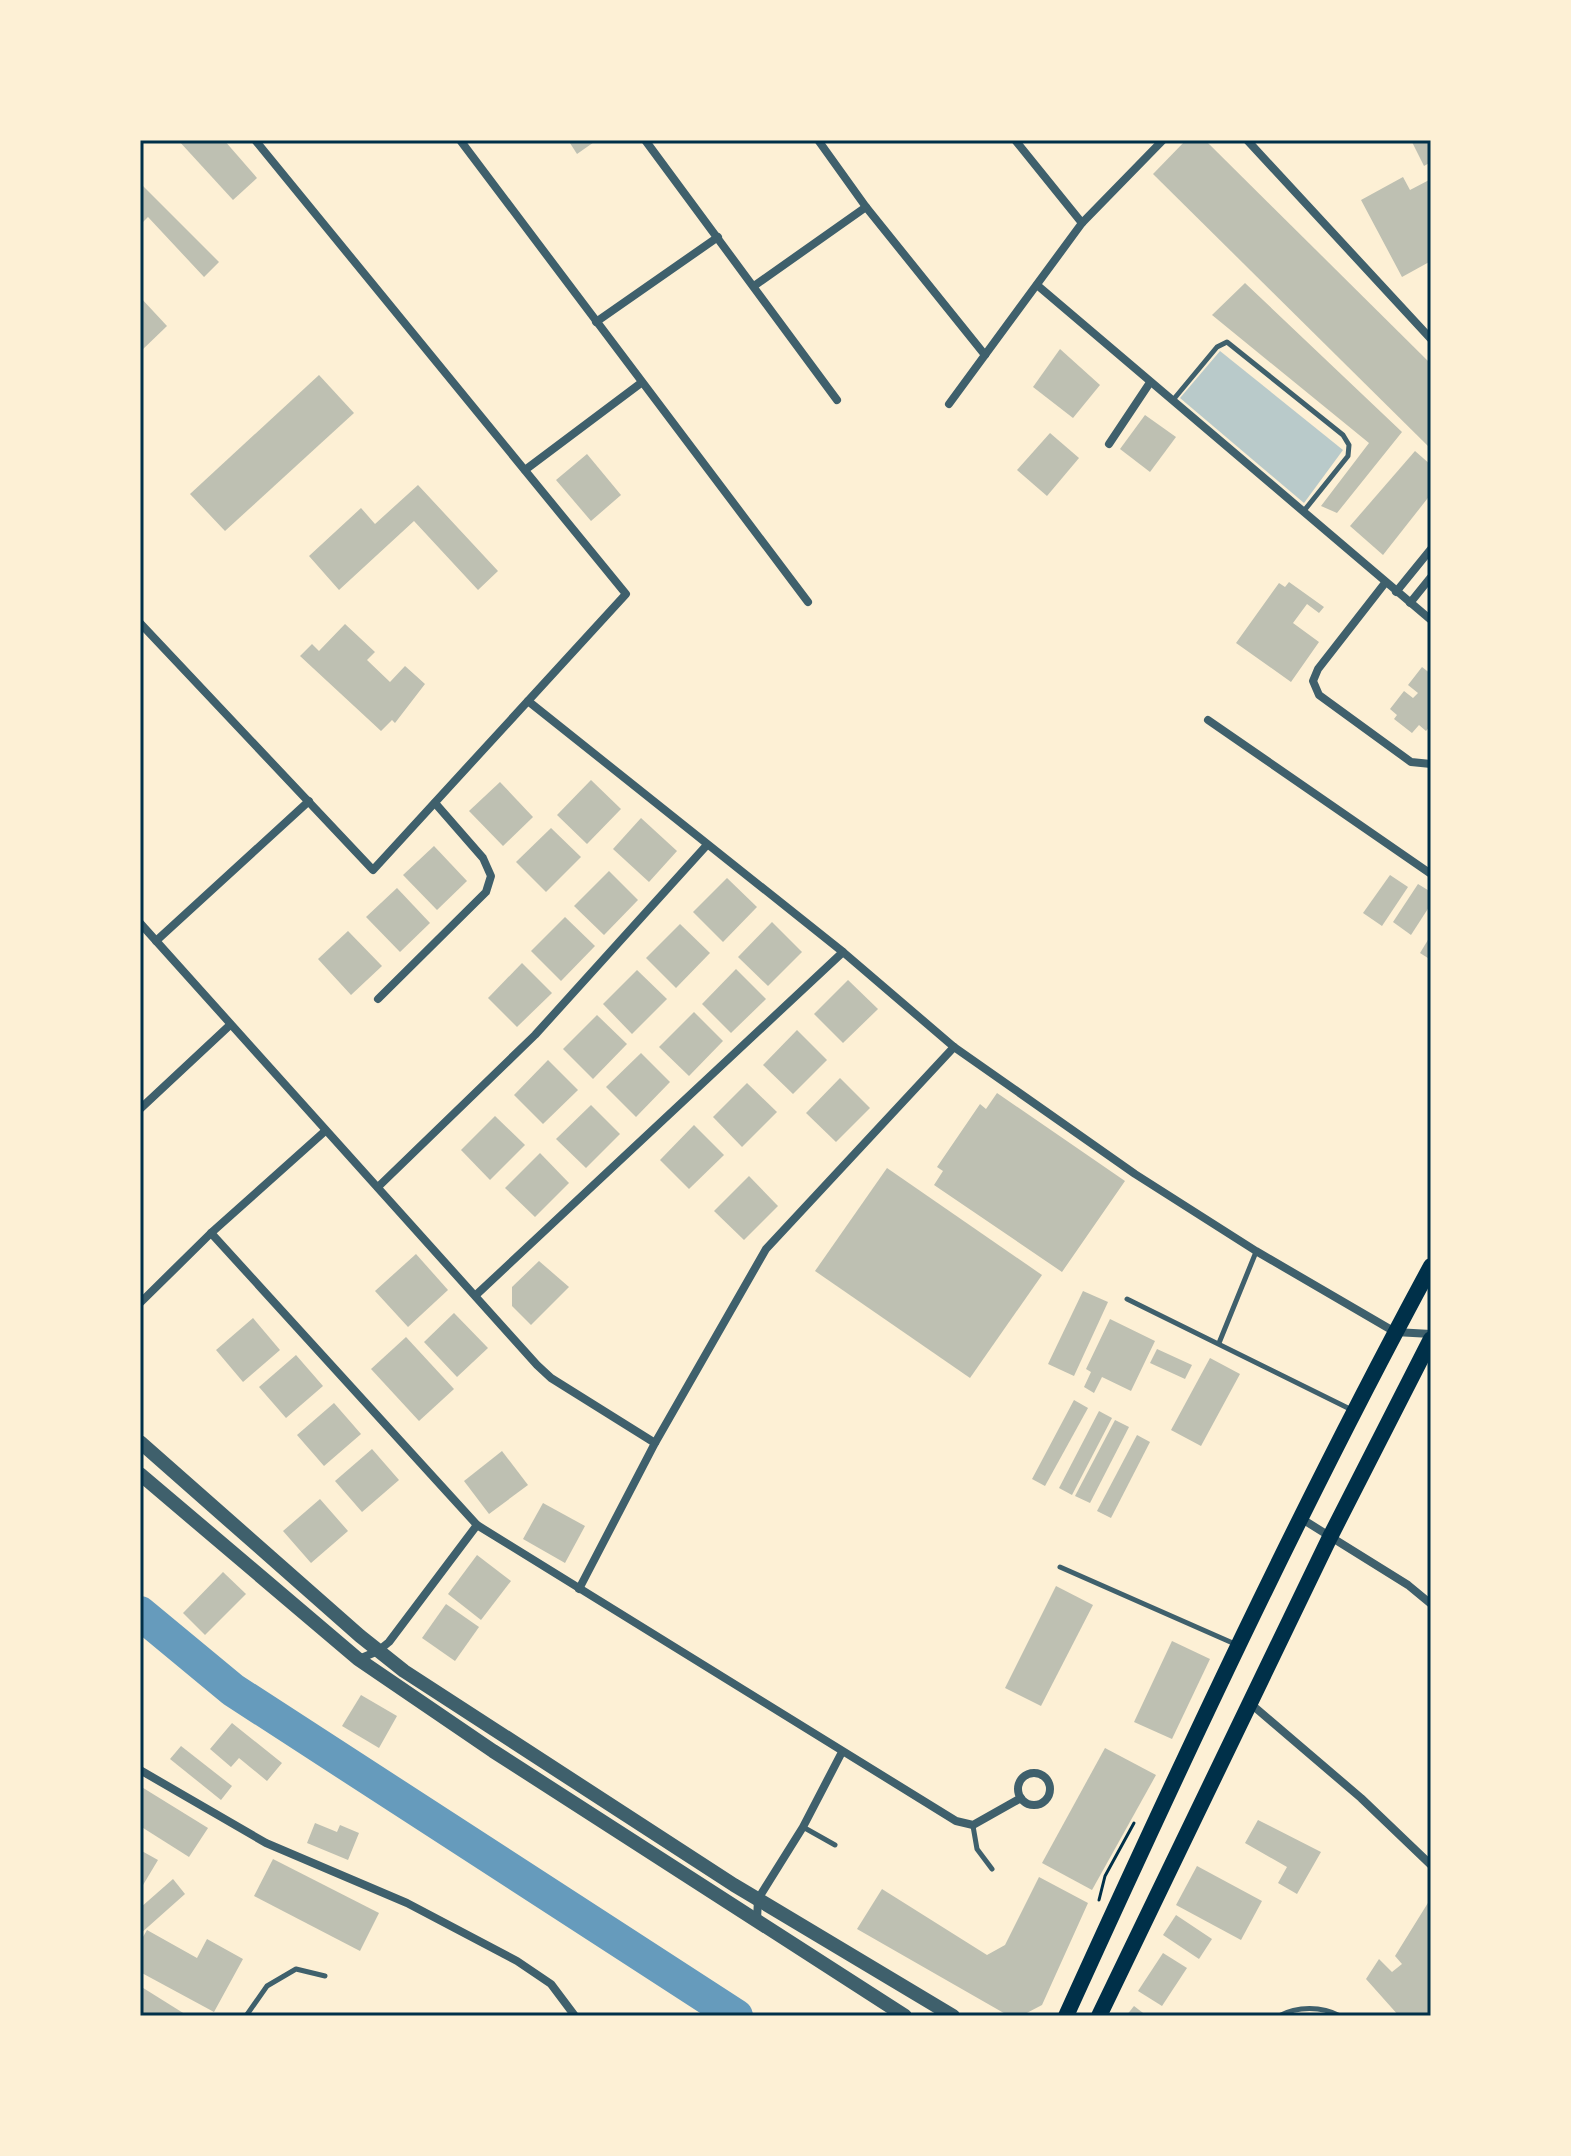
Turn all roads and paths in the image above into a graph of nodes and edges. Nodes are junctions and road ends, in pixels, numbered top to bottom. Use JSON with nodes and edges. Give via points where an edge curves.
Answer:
{"nodes":[{"id":1,"x":255,"y":140,"type":"edge"},
{"id":2,"x":460,"y":140,"type":"edge"},
{"id":3,"x":645,"y":140,"type":"edge"},
{"id":4,"x":818,"y":140,"type":"edge"},
{"id":5,"x":1015,"y":140,"type":"edge"},
{"id":6,"x":1163,"y":140,"type":"edge"},
{"id":7,"x":1247,"y":140,"type":"edge"},
{"id":8,"x":866,"y":207,"type":"junction"},
{"id":9,"x":1082,"y":223,"type":"junction"},
{"id":10,"x":718,"y":237,"type":"junction"},
{"id":11,"x":1037,"y":285,"type":"junction"},
{"id":12,"x":754,"y":286,"type":"junction"},
{"id":13,"x":596,"y":322,"type":"junction"},
{"id":14,"x":1431,"y":339,"type":"edge"},
{"id":15,"x":985,"y":355,"type":"junction"},
{"id":16,"x":641,"y":383,"type":"junction"},
{"id":17,"x":1149,"y":384,"type":"junction"},
{"id":18,"x":837,"y":400,"type":"dead end"},
{"id":19,"x":1172,"y":402,"type":"junction"},
{"id":20,"x":949,"y":404,"type":"dead end"},
{"id":21,"x":1109,"y":444,"type":"dead end"},
{"id":22,"x":525,"y":470,"type":"junction"},
{"id":23,"x":1303,"y":512,"type":"junction"},
{"id":24,"x":1431,"y":549,"type":"edge"},
{"id":25,"x":1431,"y":577,"type":"edge"},
{"id":26,"x":1385,"y":583,"type":"junction"},
{"id":27,"x":1396,"y":592,"type":"junction"},
{"id":28,"x":808,"y":602,"type":"dead end"},
{"id":29,"x":1410,"y":603,"type":"junction"},
{"id":30,"x":1431,"y":620,"type":"edge"},
{"id":31,"x":140,"y":623,"type":"edge"},
{"id":32,"x":528,"y":701,"type":"junction"},
{"id":33,"x":1208,"y":720,"type":"dead end"},
{"id":34,"x":1431,"y":764,"type":"edge"},
{"id":35,"x":309,"y":801,"type":"junction"},
{"id":36,"x":435,"y":803,"type":"junction"},
{"id":37,"x":706,"y":846,"type":"junction"},
{"id":38,"x":1431,"y":874,"type":"edge"},
{"id":39,"x":140,"y":923,"type":"edge"},
{"id":40,"x":156,"y":941,"type":"junction"},
{"id":41,"x":843,"y":952,"type":"junction"},
{"id":42,"x":378,"y":999,"type":"dead end"},
{"id":43,"x":230,"y":1025,"type":"junction"},
{"id":44,"x":954,"y":1047,"type":"junction"},
{"id":45,"x":140,"y":1109,"type":"edge"},
{"id":46,"x":324,"y":1132,"type":"junction"},
{"id":47,"x":378,"y":1187,"type":"junction"},
{"id":48,"x":211,"y":1233,"type":"junction"},
{"id":49,"x":1256,"y":1251,"type":"junction"},
{"id":50,"x":1431,"y":1266,"type":"edge"},
{"id":51,"x":476,"y":1295,"type":"junction"},
{"id":52,"x":1127,"y":1299,"type":"dead end"},
{"id":53,"x":140,"y":1303,"type":"edge"},
{"id":54,"x":1395,"y":1332,"type":"junction"},
{"id":55,"x":1431,"y":1337,"type":"edge"},
{"id":56,"x":1219,"y":1343,"type":"junction"},
{"id":57,"x":1354,"y":1412,"type":"junction"},
{"id":58,"x":140,"y":1442,"type":"edge"},
{"id":59,"x":655,"y":1443,"type":"junction"},
{"id":60,"x":140,"y":1474,"type":"edge"},
{"id":61,"x":1302,"y":1519,"type":"junction"},
{"id":62,"x":477,"y":1525,"type":"junction"},
{"id":63,"x":1330,"y":1537,"type":"junction"},
{"id":64,"x":1060,"y":1567,"type":"dead end"},
{"id":65,"x":579,"y":1589,"type":"junction"},
{"id":66,"x":1431,"y":1604,"type":"edge"},
{"id":67,"x":1241,"y":1647,"type":"junction"},
{"id":68,"x":378,"y":1651,"type":"junction"},
{"id":69,"x":358,"y":1659,"type":"junction"},
{"id":70,"x":1250,"y":1704,"type":"junction"},
{"id":71,"x":842,"y":1752,"type":"junction"},
{"id":72,"x":140,"y":1770,"type":"edge"},
{"id":73,"x":1021,"y":1798,"type":"junction"},
{"id":74,"x":973,"y":1825,"type":"junction"},
{"id":75,"x":803,"y":1827,"type":"junction"},
{"id":76,"x":835,"y":1845,"type":"dead end"},
{"id":77,"x":1431,"y":1865,"type":"edge"},
{"id":78,"x":992,"y":1869,"type":"dead end"},
{"id":79,"x":758,"y":1899,"type":"junction"},
{"id":80,"x":757,"y":1921,"type":"junction"},
{"id":81,"x":325,"y":1976,"type":"dead end"},
{"id":82,"x":246,"y":2016,"type":"edge"},
{"id":83,"x":575,"y":2016,"type":"edge"},
{"id":84,"x":905,"y":2016,"type":"edge"},
{"id":85,"x":953,"y":2016,"type":"edge"},
{"id":86,"x":1066,"y":2016,"type":"edge"},
{"id":87,"x":1099,"y":2016,"type":"edge"},
{"id":88,"x":1279,"y":2016,"type":"edge"},
{"id":89,"x":1340,"y":2016,"type":"edge"}],
"edges":[{"from":1,"to":22,"type":"street"},
{"from":2,"to":13,"type":"street"},
{"from":3,"to":10,"type":"street"},
{"from":4,"to":8,"type":"street"},
{"from":5,"to":9,"type":"street"},
{"from":6,"to":9,"type":"street"},
{"from":7,"to":14,"type":"street"},
{"from":8,"to":12,"type":"street"},
{"from":8,"to":15,"type":"street"},
{"from":9,"to":11,"type":"street"},
{"from":10,"to":12,"type":"street"},
{"from":10,"to":13,"type":"street"},
{"from":11,"to":15,"type":"street"},
{"from":11,"to":17,"type":"street"},
{"from":12,"to":18,"type":"street"},
{"from":13,"to":16,"type":"street"},
{"from":15,"to":20,"type":"street"},
{"from":16,"to":22,"type":"street"},
{"from":16,"to":28,"type":"street"},
{"from":17,"to":19,"type":"street"},
{"from":17,"to":21,"type":"street"},
{"from":19,"to":23,"type":"street"},
{"from":19,"to":23,"type":"lane","via":[[1227,342],[1343,435],[1348,456]]},
{"from":22,"to":32,"type":"street","via":[[626,594]]},
{"from":23,"to":26,"type":"street"},
{"from":24,"to":27,"type":"street"},
{"from":25,"to":29,"type":"street"},
{"from":26,"to":27,"type":"street"},
{"from":26,"to":34,"type":"street","via":[[1313,681],[1319,695],[1411,762]]},
{"from":27,"to":29,"type":"street"},
{"from":29,"to":30,"type":"street"},
{"from":31,"to":35,"type":"street"},
{"from":32,"to":36,"type":"street"},
{"from":32,"to":37,"type":"street"},
{"from":33,"to":38,"type":"street"},
{"from":35,"to":36,"type":"street","via":[[373,870]]},
{"from":35,"to":40,"type":"street"},
{"from":36,"to":42,"type":"street","via":[[483,858],[491,876],[486,892]]},
{"from":37,"to":41,"type":"street"},
{"from":37,"to":47,"type":"street","via":[[535,1035]]},
{"from":39,"to":40,"type":"street"},
{"from":40,"to":43,"type":"street"},
{"from":41,"to":44,"type":"street"},
{"from":41,"to":51,"type":"street"},
{"from":43,"to":45,"type":"street"},
{"from":43,"to":46,"type":"street"},
{"from":44,"to":49,"type":"street"},
{"from":44,"to":59,"type":"street","via":[[766,1249]]},
{"from":46,"to":47,"type":"street"},
{"from":46,"to":48,"type":"street"},
{"from":47,"to":51,"type":"street"},
{"from":48,"to":53,"type":"street"},
{"from":48,"to":62,"type":"street"},
{"from":49,"to":54,"type":"street"},
{"from":49,"to":56,"type":"lane"},
{"from":50,"to":54,"type":"main road"},
{"from":51,"to":59,"type":"street","via":[[551,1378]]},
{"from":52,"to":56,"type":"lane"},
{"from":54,"to":55,"type":"street"},
{"from":54,"to":57,"type":"main road"},
{"from":55,"to":63,"type":"main road"},
{"from":56,"to":57,"type":"lane"},
{"from":57,"to":61,"type":"main road"},
{"from":58,"to":68,"type":"street"},
{"from":59,"to":65,"type":"street"},
{"from":60,"to":69,"type":"street"},
{"from":61,"to":63,"type":"street"},
{"from":61,"to":67,"type":"main road"},
{"from":62,"to":65,"type":"street"},
{"from":62,"to":68,"type":"street"},
{"from":63,"to":66,"type":"street"},
{"from":63,"to":70,"type":"main road"},
{"from":64,"to":67,"type":"lane"},
{"from":65,"to":71,"type":"street"},
{"from":67,"to":86,"type":"main road"},
{"from":68,"to":69,"type":"street"},
{"from":68,"to":79,"type":"street"},
{"from":69,"to":80,"type":"street"},
{"from":70,"to":77,"type":"street"},
{"from":70,"to":87,"type":"main road"},
{"from":71,"to":74,"type":"street","via":[[956,1821]]},
{"from":71,"to":75,"type":"street"},
{"from":72,"to":83,"type":"street","via":[[266,1843],[407,1903],[517,1961],[551,1984]]},
{"from":73,"to":73,"type":"street","via":[[1032,1805],[1044,1802],[1050,1791],[1047,1779],[1036,1773],[1025,1776],[1018,1786]]},
{"from":73,"to":74,"type":"street"},
{"from":74,"to":78,"type":"lane","via":[[977,1849]]},
{"from":75,"to":76,"type":"lane"},
{"from":75,"to":79,"type":"street"},
{"from":79,"to":80,"type":"street"},
{"from":79,"to":85,"type":"street"},
{"from":80,"to":84,"type":"street"},
{"from":81,"to":82,"type":"lane","via":[[296,1969],[267,1986]]},
{"from":88,"to":89,"type":"lane","via":[[1292,2009]]}]}
